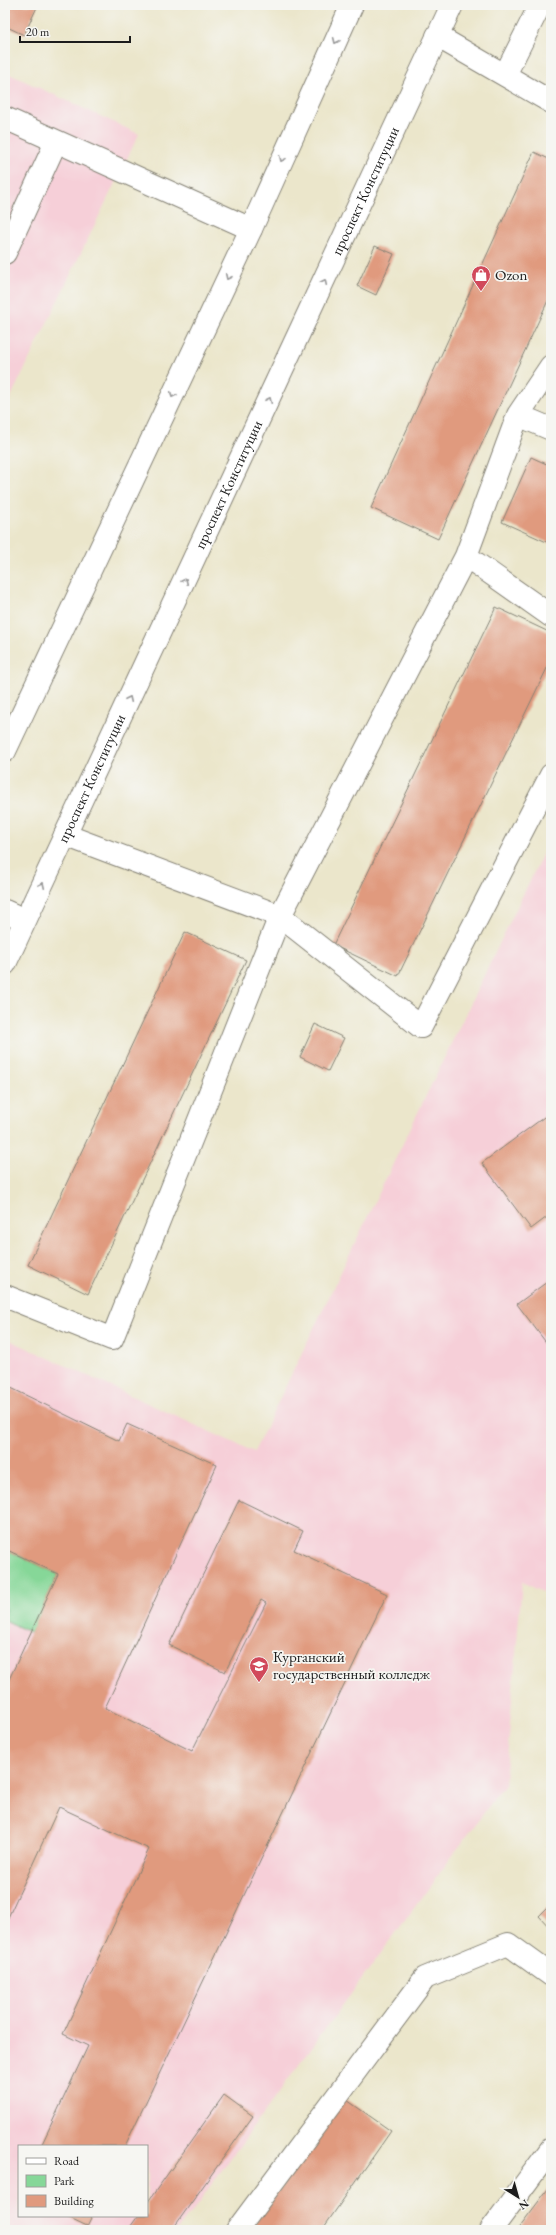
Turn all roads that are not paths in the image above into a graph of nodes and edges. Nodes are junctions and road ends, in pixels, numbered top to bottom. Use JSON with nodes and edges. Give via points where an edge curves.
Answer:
{"nodes":[{"id":1,"x":352,"y":5,"type":"edge"},
{"id":2,"x":452,"y":5,"type":"edge"},
{"id":3,"x":540,"y":5,"type":"edge"},
{"id":4,"x":437,"y":36,"type":"junction"},
{"id":5,"x":505,"y":75,"type":"junction"},
{"id":6,"x":551,"y":102,"type":"edge"},
{"id":7,"x":5,"y":118,"type":"edge"},
{"id":8,"x":56,"y":142,"type":"junction"},
{"id":9,"x":251,"y":229,"type":"junction"},
{"id":10,"x":5,"y":253,"type":"edge"},
{"id":11,"x":551,"y":366,"type":"edge"},
{"id":12,"x":518,"y":415,"type":"junction"},
{"id":13,"x":551,"y":429,"type":"edge"},
{"id":14,"x":466,"y":556,"type":"junction"},
{"id":15,"x":551,"y":616,"type":"edge"},
{"id":16,"x":5,"y":751,"type":"edge"},
{"id":17,"x":551,"y":775,"type":"edge"},
{"id":18,"x":65,"y":835,"type":"junction"},
{"id":19,"x":5,"y":911,"type":"edge"},
{"id":20,"x":280,"y":916,"type":"junction"},
{"id":21,"x":25,"y":920,"type":"junction"},
{"id":22,"x":5,"y":964,"type":"edge"},
{"id":23,"x":5,"y":1296,"type":"edge"},
{"id":24,"x":551,"y":1975,"type":"edge"},
{"id":25,"x":551,"y":2149,"type":"edge"},
{"id":26,"x":237,"y":2230,"type":"edge"},
{"id":27,"x":491,"y":2230,"type":"edge"}],
"edges":[{"from":1,"to":9,"type":"main road","one_way":true},
{"from":2,"to":4,"type":"main road","name":"проспект Конституции"},
{"from":3,"to":5,"type":"main road"},
{"from":4,"to":5,"type":"main road"},
{"from":18,"to":4,"type":"main road","name":"проспект Конституции","one_way":true},
{"from":5,"to":6,"type":"main road"},
{"from":7,"to":8,"type":"main road"},
{"from":8,"to":9,"type":"main road"},
{"from":8,"to":10,"type":"main road"},
{"from":9,"to":16,"type":"main road","one_way":true},
{"from":11,"to":12,"type":"main road"},
{"from":12,"to":13,"type":"main road"},
{"from":12,"to":14,"type":"main road"},
{"from":14,"to":15,"type":"main road"},
{"from":14,"to":20,"type":"main road"},
{"from":17,"to":20,"type":"main road","via":[[421,1027]]},
{"from":18,"to":20,"type":"main road"},
{"from":21,"to":18,"type":"main road","name":"проспект Конституции","one_way":true},
{"from":19,"to":21,"type":"main road"},
{"from":20,"to":23,"type":"main road","via":[[112,1339]]},
{"from":21,"to":22,"type":"main road","name":"проспект Конституции"},
{"from":24,"to":26,"type":"main road","via":[[508,1944],[425,1978]]},
{"from":25,"to":27,"type":"main road"}]}
